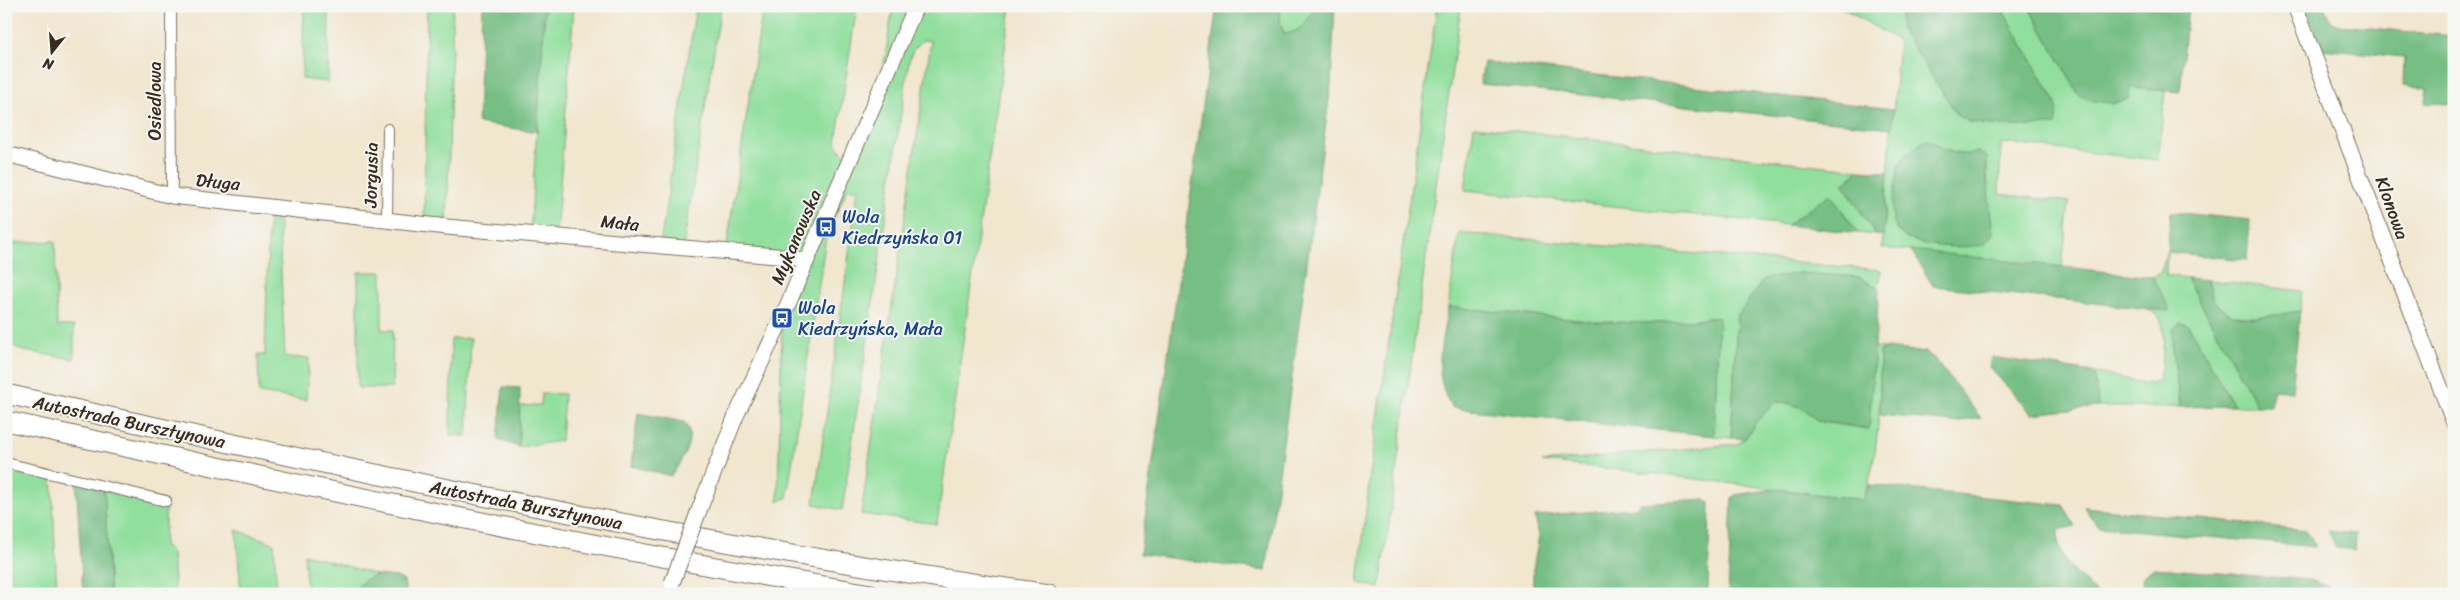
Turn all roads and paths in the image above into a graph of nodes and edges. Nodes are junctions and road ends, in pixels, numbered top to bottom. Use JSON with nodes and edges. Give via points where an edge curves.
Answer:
{"nodes":[{"id":1,"x":171,"y":6,"type":"edge"},
{"id":2,"x":916,"y":6,"type":"edge"},
{"id":3,"x":2295,"y":6,"type":"edge"},
{"id":4,"x":388,"y":130,"type":"dead end"},
{"id":5,"x":6,"y":154,"type":"edge"},
{"id":6,"x":172,"y":196,"type":"junction"},
{"id":7,"x":387,"y":220,"type":"junction"},
{"id":8,"x":430,"y":225,"type":"joint"},
{"id":9,"x":806,"y":261,"type":"junction"},
{"id":10,"x":6,"y":394,"type":"edge"},
{"id":11,"x":6,"y":421,"type":"edge"},
{"id":12,"x":2454,"y":423,"type":"edge"},
{"id":13,"x":6,"y":463,"type":"edge"},
{"id":14,"x":166,"y":501,"type":"dead end"},
{"id":15,"x":670,"y":588,"type":"edge"},
{"id":16,"x":871,"y":594,"type":"edge"},
{"id":17,"x":1049,"y":594,"type":"edge"}],
"edges":[{"from":1,"to":6,"type":"street","name":"Osiedlowa"},
{"from":2,"to":9,"type":"street","name":"Mykanowska"},
{"from":3,"to":12,"type":"street","name":"Klonowa"},
{"from":4,"to":7,"type":"street","name":"Jorgusia"},
{"from":5,"to":6,"type":"street","name":"Długa"},
{"from":6,"to":7,"type":"street","name":"Długa"},
{"from":7,"to":8,"type":"street","name":"Długa"},
{"from":8,"to":9,"type":"street","name":"Mała"},
{"from":9,"to":15,"type":"street","name":"Mykanowska","bridge":true,"via":[[735,418]]},
{"from":10,"to":17,"type":"highway","name":"Autostrada Bursztynowa","via":[[576,515],[806,557]]},
{"from":11,"to":16,"type":"highway","name":"Autostrada Bursztynowa","via":[[486,524]]},
{"from":13,"to":14,"type":"street"}]}
